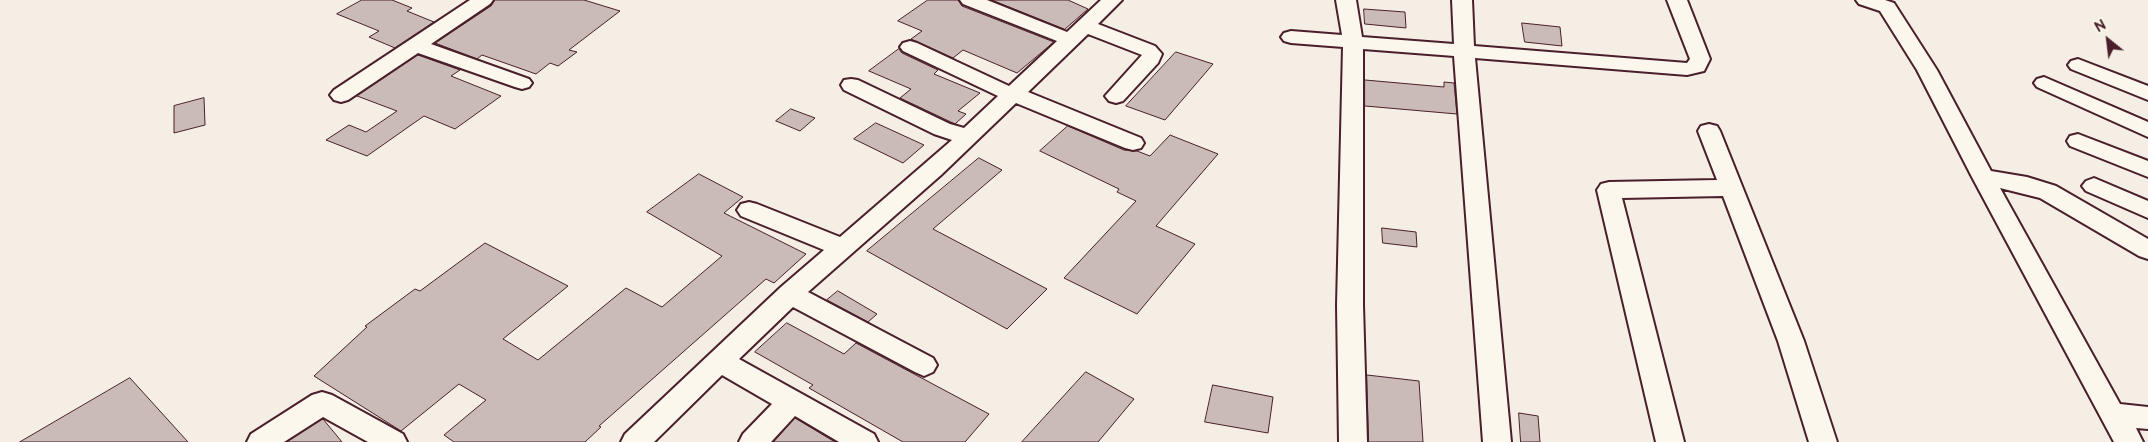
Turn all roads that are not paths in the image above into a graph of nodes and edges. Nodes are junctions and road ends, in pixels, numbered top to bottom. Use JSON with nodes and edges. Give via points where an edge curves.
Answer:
{"nodes":[{"id":1,"x":483,"y":0,"type":"edge"},
{"id":2,"x":970,"y":0,"type":"edge"},
{"id":3,"x":1112,"y":0,"type":"edge"},
{"id":4,"x":1346,"y":0,"type":"edge"},
{"id":5,"x":1462,"y":0,"type":"edge"},
{"id":6,"x":1677,"y":0,"type":"edge"},
{"id":7,"x":1866,"y":0,"type":"edge"},
{"id":8,"x":1078,"y":33,"type":"junction"},
{"id":9,"x":1291,"y":37,"type":"dead end"},
{"id":10,"x":1353,"y":43,"type":"junction"},
{"id":11,"x":416,"y":45,"type":"junction"},
{"id":12,"x":910,"y":48,"type":"dead end"},
{"id":13,"x":1464,"y":52,"type":"junction"},
{"id":14,"x":2078,"y":65,"type":"dead end"},
{"id":15,"x":2044,"y":82,"type":"dead end"},
{"id":16,"x":522,"y":83,"type":"dead end"},
{"id":17,"x":851,"y":85,"type":"dead end"},
{"id":18,"x":341,"y":94,"type":"dead end"},
{"id":19,"x":1013,"y":94,"type":"junction"},
{"id":20,"x":2148,"y":94,"type":"edge"},
{"id":21,"x":1116,"y":96,"type":"dead end"},
{"id":22,"x":2145,"y":124,"type":"edge"},
{"id":23,"x":1709,"y":131,"type":"dead end"},
{"id":24,"x":967,"y":137,"type":"junction"},
{"id":25,"x":2078,"y":141,"type":"dead end"},
{"id":26,"x":1133,"y":143,"type":"dead end"},
{"id":27,"x":2122,"y":159,"type":"junction"},
{"id":28,"x":2148,"y":169,"type":"edge"},
{"id":29,"x":1982,"y":177,"type":"junction"},
{"id":30,"x":2094,"y":186,"type":"dead end"},
{"id":31,"x":1731,"y":188,"type":"junction"},
{"id":32,"x":749,"y":210,"type":"dead end"},
{"id":33,"x":2148,"y":210,"type":"edge"},
{"id":34,"x":842,"y":248,"type":"junction"},
{"id":35,"x":2148,"y":250,"type":"edge"},
{"id":36,"x":790,"y":294,"type":"junction"},
{"id":37,"x":720,"y":361,"type":"junction"},
{"id":38,"x":924,"y":365,"type":"dead end"},
{"id":39,"x":792,"y":401,"type":"junction"},
{"id":40,"x":2112,"y":415,"type":"junction"},
{"id":41,"x":2148,"y":418,"type":"edge"},
{"id":42,"x":261,"y":442,"type":"edge"},
{"id":43,"x":393,"y":442,"type":"edge"},
{"id":44,"x":635,"y":442,"type":"edge"},
{"id":45,"x":753,"y":442,"type":"edge"},
{"id":46,"x":864,"y":442,"type":"edge"},
{"id":47,"x":1352,"y":442,"type":"edge"},
{"id":48,"x":1497,"y":442,"type":"edge"},
{"id":49,"x":1670,"y":442,"type":"edge"},
{"id":50,"x":1823,"y":442,"type":"edge"},
{"id":51,"x":2130,"y":442,"type":"edge"}],
"edges":[{"from":1,"to":11,"type":"street"},
{"from":2,"to":8,"type":"street"},
{"from":3,"to":8,"type":"street"},
{"from":4,"to":10,"type":"street"},
{"from":5,"to":13,"type":"street"},
{"from":6,"to":13,"type":"street","via":[[1700,59],[1697,67]]},
{"from":7,"to":29,"type":"street","via":[[1887,7],[1927,70]]},
{"from":8,"to":19,"type":"street"},
{"from":8,"to":21,"type":"street","via":[[1148,50],[1152,54]]},
{"from":9,"to":10,"type":"street"},
{"from":10,"to":13,"type":"street"},
{"from":10,"to":47,"type":"street"},
{"from":11,"to":16,"type":"street"},
{"from":11,"to":18,"type":"street"},
{"from":12,"to":19,"type":"street"},
{"from":13,"to":48,"type":"street"},
{"from":14,"to":20,"type":"street"},
{"from":15,"to":22,"type":"street"},
{"from":17,"to":24,"type":"street","via":[[942,129]]},
{"from":19,"to":24,"type":"street"},
{"from":19,"to":26,"type":"street"},
{"from":22,"to":27,"type":"street"},
{"from":23,"to":31,"type":"street"},
{"from":24,"to":34,"type":"street"},
{"from":25,"to":27,"type":"street"},
{"from":27,"to":28,"type":"street"},
{"from":29,"to":35,"type":"street","via":[[2048,192]]},
{"from":29,"to":40,"type":"street"},
{"from":30,"to":33,"type":"street"},
{"from":31,"to":49,"type":"street","via":[[1609,190]]},
{"from":31,"to":50,"type":"street","via":[[1791,341]]},
{"from":32,"to":34,"type":"street"},
{"from":34,"to":36,"type":"street"},
{"from":36,"to":37,"type":"street"},
{"from":36,"to":38,"type":"street"},
{"from":37,"to":39,"type":"street"},
{"from":37,"to":44,"type":"street"},
{"from":39,"to":45,"type":"street"},
{"from":39,"to":46,"type":"street"},
{"from":40,"to":41,"type":"street"},
{"from":40,"to":51,"type":"street"},
{"from":42,"to":43,"type":"street","via":[[322,403]]}]}
